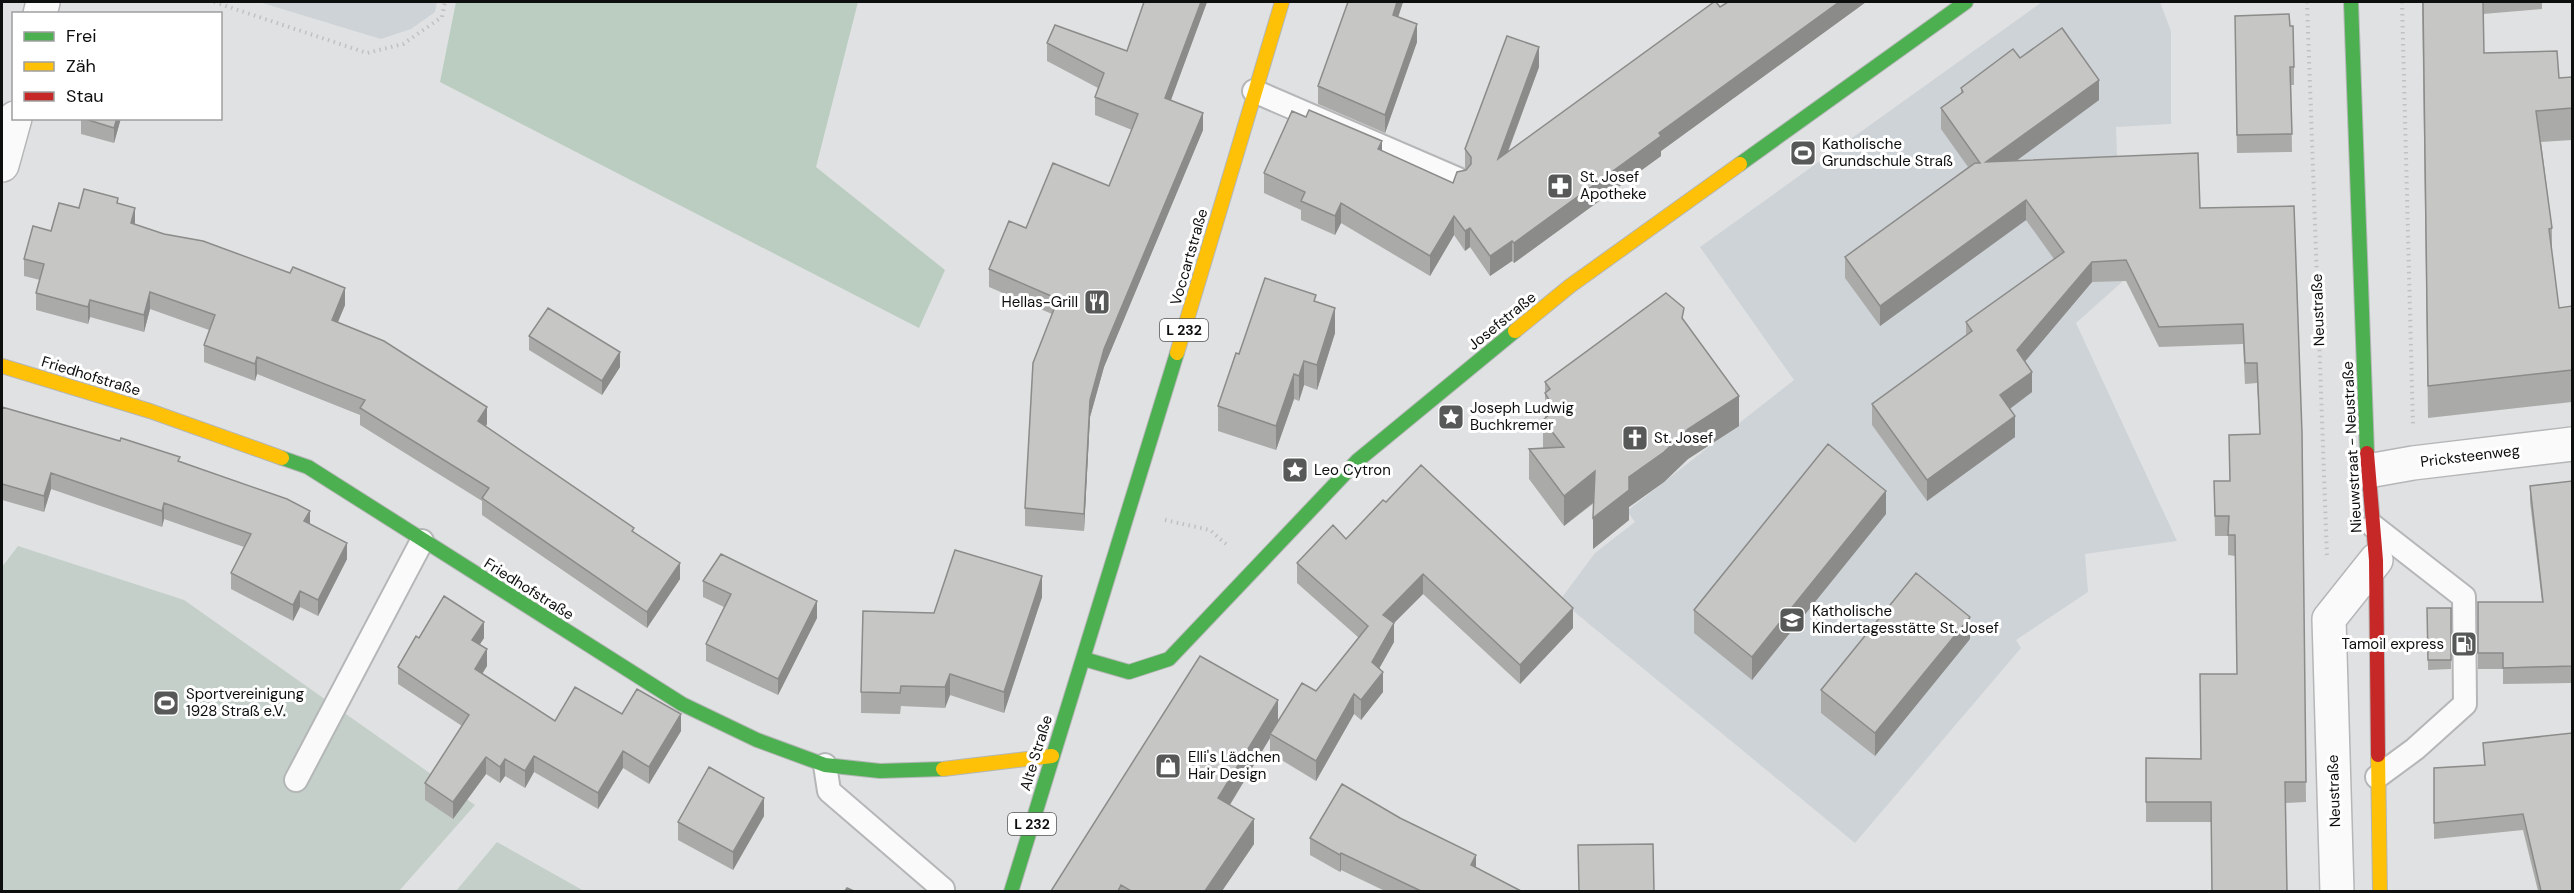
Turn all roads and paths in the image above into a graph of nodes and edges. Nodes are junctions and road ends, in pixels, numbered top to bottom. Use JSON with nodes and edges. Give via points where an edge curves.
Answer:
{"nodes":[{"id":1,"x":214,"y":2,"type":"edge"},
{"id":2,"x":445,"y":2,"type":"edge"},
{"id":3,"x":1282,"y":2,"type":"edge"},
{"id":4,"x":1966,"y":2,"type":"edge"},
{"id":5,"x":2307,"y":2,"type":"edge"},
{"id":6,"x":2351,"y":2,"type":"edge"},
{"id":7,"x":1254,"y":91,"type":"junction"},
{"id":8,"x":14,"y":120,"type":"edge"},
{"id":9,"x":2,"y":165,"type":"edge"},
{"id":10,"x":1458,"y":179,"type":"edge"},
{"id":11,"x":2,"y":366,"type":"edge"},
{"id":12,"x":2572,"y":444,"type":"edge"},
{"id":13,"x":2368,"y":471,"type":"junction"},
{"id":14,"x":1129,"y":512,"type":"junction"},
{"id":15,"x":2373,"y":526,"type":"junction"},
{"id":16,"x":422,"y":541,"type":"junction"},
{"id":17,"x":2327,"y":560,"type":"dead end"},
{"id":18,"x":2376,"y":560,"type":"junction"},
{"id":19,"x":1256,"y":567,"type":"junction"},
{"id":20,"x":1084,"y":658,"type":"junction"},
{"id":21,"x":1052,"y":756,"type":"junction"},
{"id":22,"x":825,"y":765,"type":"junction"},
{"id":23,"x":2377,"y":777,"type":"junction"},
{"id":24,"x":296,"y":780,"type":"dead end"},
{"id":25,"x":943,"y":889,"type":"dead end"},
{"id":26,"x":1011,"y":891,"type":"edge"},
{"id":27,"x":2337,"y":891,"type":"edge"},
{"id":28,"x":2380,"y":891,"type":"edge"}],
"edges":[{"from":1,"to":2,"type":"path","via":[[367,53],[403,44],[442,17]]},
{"from":3,"to":7,"type":"street","name":"Voccartstraße","number":"L 232"},
{"from":4,"to":19,"type":"street","name":"Josefstraße","via":[[1570,286],[1358,461]]},
{"from":5,"to":17,"type":"path","name":"Neustraße"},
{"from":6,"to":13,"type":"street","name":"Nieuwstraat - Neustraße"},
{"from":7,"to":10,"type":"lane"},
{"from":7,"to":14,"type":"street","name":"Voccartstraße","number":"L 232"},
{"from":8,"to":9,"type":"street"},
{"from":11,"to":16,"type":"street","name":"Friedhofstraße","via":[[150,411],[308,467]]},
{"from":12,"to":13,"type":"street","name":"Pricksteenweg"},
{"from":13,"to":15,"type":"street","name":"Nieuwstraat - Neustraße"},
{"from":14,"to":19,"type":"path","via":[[1210,530]]},
{"from":14,"to":20,"type":"street","name":"Voccartstraße","number":"L 232"},
{"from":15,"to":18,"type":"street","name":"Nieuwstraat - Neustraße"},
{"from":15,"to":23,"type":"lane","via":[[2464,597],[2465,704]]},
{"from":16,"to":22,"type":"street","name":"Friedhofstraße","via":[[682,704],[757,740]]},
{"from":16,"to":24,"type":"lane"},
{"from":18,"to":23,"type":"street","name":"Nieuwstraat - Neustraße"},
{"from":18,"to":27,"type":"street","name":"Neustraße","via":[[2329,619]]},
{"from":19,"to":20,"type":"street","name":"Josefstraße","via":[[1169,659],[1129,672]]},
{"from":20,"to":21,"type":"street","name":"Alte Straße","number":"L 232"},
{"from":21,"to":22,"type":"street","name":"Friedhofstraße","via":[[937,770],[880,771]]},
{"from":21,"to":26,"type":"street","name":"Alte Straße","number":"L 232"},
{"from":22,"to":25,"type":"lane","via":[[829,791]]},
{"from":23,"to":28,"type":"street","name":"Nieuwstraat - Neustraße"}]}
